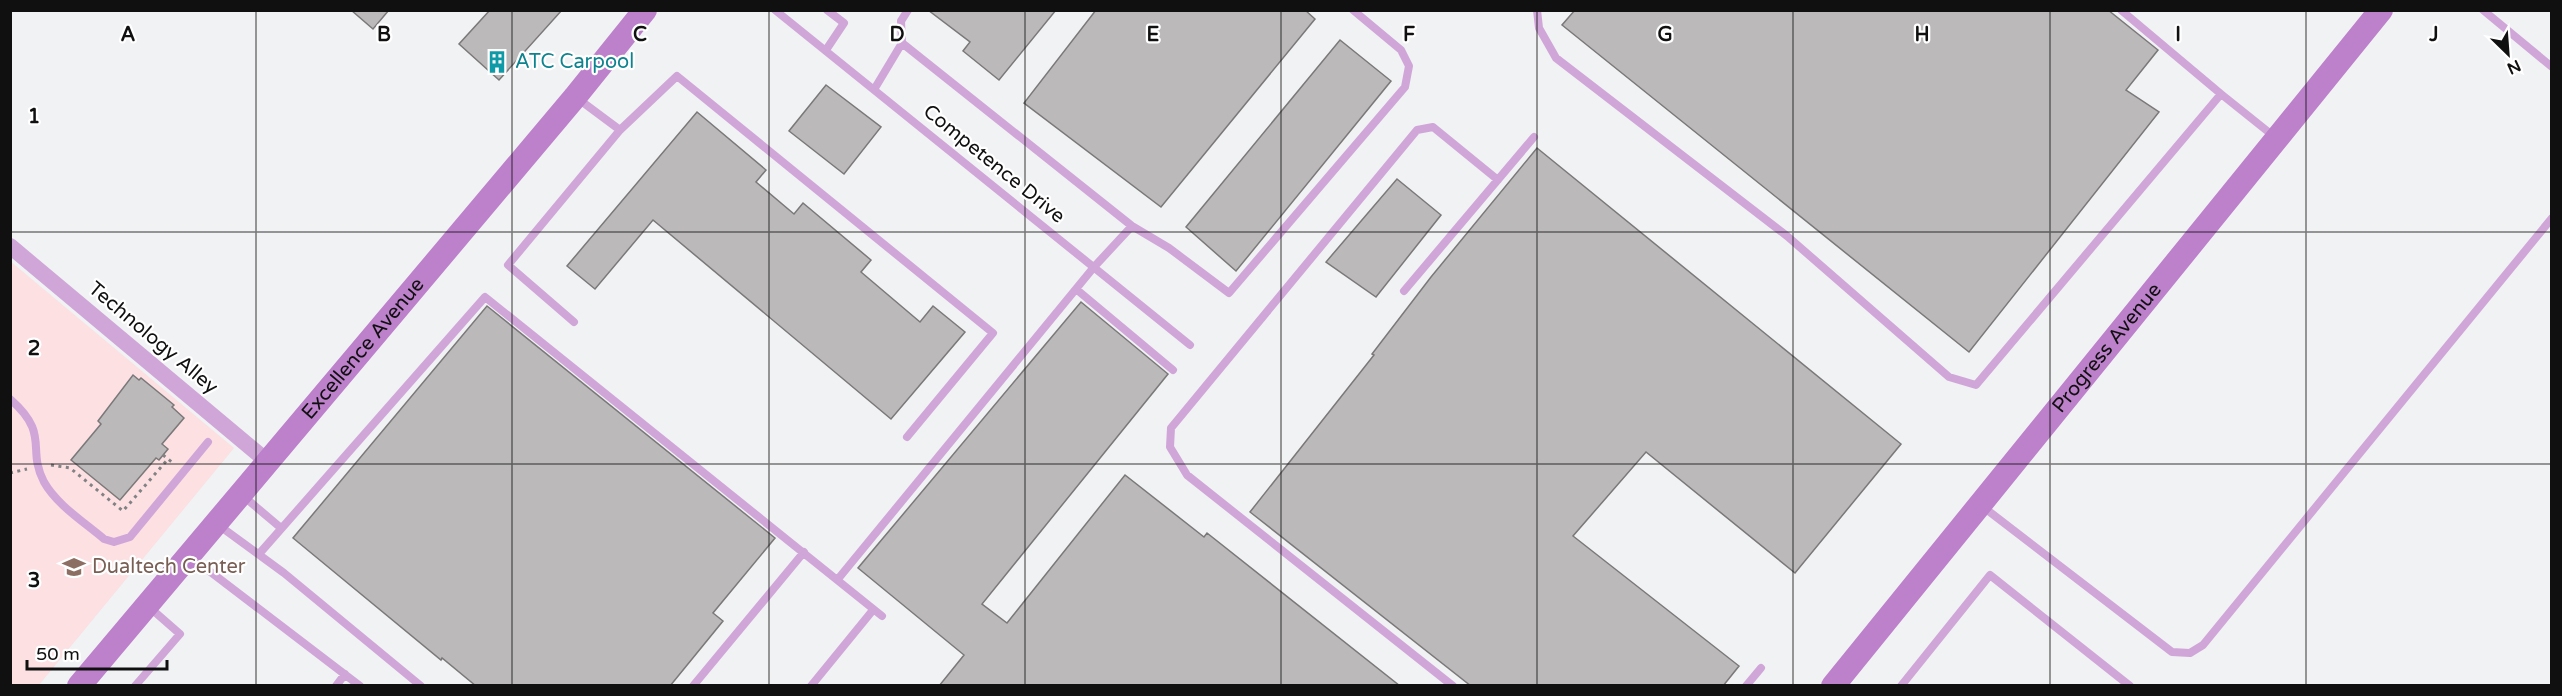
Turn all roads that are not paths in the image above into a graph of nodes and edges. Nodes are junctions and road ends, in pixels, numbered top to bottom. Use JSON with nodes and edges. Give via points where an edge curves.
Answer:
{"nodes":[{"id":1,"x":645,"y":10,"type":"edge"},
{"id":2,"x":775,"y":10,"type":"edge"},
{"id":3,"x":827,"y":10,"type":"edge"},
{"id":4,"x":908,"y":10,"type":"edge"},
{"id":5,"x":1353,"y":10,"type":"edge"},
{"id":6,"x":1537,"y":10,"type":"edge"},
{"id":7,"x":2121,"y":10,"type":"edge"},
{"id":8,"x":2382,"y":10,"type":"edge"},
{"id":9,"x":2483,"y":10,"type":"edge"},
{"id":10,"x":902,"y":43,"type":"junction"},
{"id":11,"x":826,"y":50,"type":"junction"},
{"id":12,"x":2552,"y":67,"type":"edge"},
{"id":13,"x":875,"y":88,"type":"junction"},
{"id":14,"x":2221,"y":94,"type":"junction"},
{"id":15,"x":575,"y":98,"type":"junction"},
{"id":16,"x":620,"y":130,"type":"junction"},
{"id":17,"x":1534,"y":137,"type":"dead end"},
{"id":18,"x":2276,"y":138,"type":"junction"},
{"id":19,"x":1498,"y":180,"type":"junction"},
{"id":20,"x":2552,"y":218,"type":"edge"},
{"id":21,"x":1132,"y":226,"type":"junction"},
{"id":22,"x":10,"y":246,"type":"edge"},
{"id":23,"x":1094,"y":267,"type":"junction"},
{"id":24,"x":1076,"y":289,"type":"junction"},
{"id":25,"x":1404,"y":291,"type":"dead end"},
{"id":26,"x":574,"y":322,"type":"dead end"},
{"id":27,"x":1190,"y":345,"type":"dead end"},
{"id":28,"x":1173,"y":370,"type":"dead end"},
{"id":29,"x":10,"y":399,"type":"edge"},
{"id":30,"x":907,"y":437,"type":"dead end"},
{"id":31,"x":208,"y":442,"type":"dead end"},
{"id":32,"x":268,"y":462,"type":"junction"},
{"id":33,"x":241,"y":494,"type":"junction"},
{"id":34,"x":1980,"y":504,"type":"junction"},
{"id":35,"x":217,"y":524,"type":"junction"},
{"id":36,"x":281,"y":528,"type":"junction"},
{"id":37,"x":804,"y":552,"type":"junction"},
{"id":38,"x":259,"y":554,"type":"junction"},
{"id":39,"x":190,"y":556,"type":"junction"},
{"id":40,"x":838,"y":579,"type":"junction"},
{"id":41,"x":148,"y":606,"type":"junction"},
{"id":42,"x":873,"y":610,"type":"junction"},
{"id":43,"x":882,"y":616,"type":"dead end"},
{"id":44,"x":1761,"y":668,"type":"dead end"},
{"id":45,"x":345,"y":674,"type":"junction"},
{"id":46,"x":79,"y":686,"type":"edge"},
{"id":47,"x":135,"y":686,"type":"edge"},
{"id":48,"x":336,"y":686,"type":"edge"},
{"id":49,"x":360,"y":686,"type":"edge"},
{"id":50,"x":421,"y":686,"type":"edge"},
{"id":51,"x":693,"y":686,"type":"edge"},
{"id":52,"x":811,"y":686,"type":"edge"},
{"id":53,"x":1453,"y":686,"type":"edge"},
{"id":54,"x":1746,"y":686,"type":"edge"},
{"id":55,"x":1833,"y":686,"type":"edge"},
{"id":56,"x":1901,"y":686,"type":"edge"},
{"id":57,"x":2130,"y":686,"type":"edge"}],
"edges":[{"from":1,"to":15,"type":"street","name":"Excellence Avenue"},
{"from":2,"to":11,"type":"lane","name":"Competence Drive"},
{"from":3,"to":11,"type":"lane","via":[[844,23]]},
{"from":4,"to":10,"type":"lane","via":[[901,21]]},
{"from":5,"to":21,"type":"lane","via":[[1401,50],[1409,66],[1405,87],[1229,293],[1170,248]]},
{"from":6,"to":14,"type":"lane","via":[[1539,28],[1556,58],[1787,236],[1949,377],[1976,385]]},
{"from":7,"to":14,"type":"lane"},
{"from":8,"to":18,"type":"street","name":"Progress Avenue"},
{"from":9,"to":12,"type":"lane"},
{"from":10,"to":13,"type":"lane"},
{"from":10,"to":21,"type":"lane"},
{"from":11,"to":13,"type":"lane","name":"Competence Drive"},
{"from":13,"to":23,"type":"lane","name":"Competence Drive"},
{"from":14,"to":18,"type":"lane"},
{"from":15,"to":16,"type":"lane"},
{"from":15,"to":32,"type":"street","name":"Excellence Avenue"},
{"from":16,"to":26,"type":"lane","via":[[508,266]]},
{"from":16,"to":30,"type":"lane","via":[[677,76],[993,333]]},
{"from":17,"to":19,"type":"lane"},
{"from":18,"to":34,"type":"street","name":"Progress Avenue"},
{"from":19,"to":25,"type":"lane"},
{"from":19,"to":53,"type":"lane","via":[[1433,127],[1417,130],[1171,428],[1170,447],[1187,475]]},
{"from":20,"to":34,"type":"lane","via":[[2203,645],[2190,653],[2172,652]]},
{"from":21,"to":23,"type":"lane"},
{"from":22,"to":32,"type":"street","name":"Technology Alley"},
{"from":23,"to":24,"type":"lane"},
{"from":23,"to":27,"type":"lane","name":"Competence Drive"},
{"from":24,"to":28,"type":"lane"},
{"from":24,"to":40,"type":"lane"},
{"from":29,"to":31,"type":"lane","via":[[33,425],[44,481],[68,510],[114,542],[123,541]]},
{"from":32,"to":33,"type":"street","name":"Excellence Avenue"},
{"from":33,"to":35,"type":"street","name":"Excellence Avenue"},
{"from":33,"to":36,"type":"lane"},
{"from":34,"to":55,"type":"street","name":"Progress Avenue"},
{"from":35,"to":38,"type":"lane"},
{"from":35,"to":39,"type":"street","name":"Excellence Avenue"},
{"from":36,"to":37,"type":"lane","via":[[485,297]]},
{"from":36,"to":38,"type":"lane"},
{"from":37,"to":40,"type":"lane"},
{"from":37,"to":51,"type":"lane"},
{"from":38,"to":50,"type":"lane"},
{"from":39,"to":41,"type":"street","name":"Excellence Avenue"},
{"from":39,"to":45,"type":"lane"},
{"from":40,"to":42,"type":"lane"},
{"from":41,"to":46,"type":"street","name":"Excellence Avenue"},
{"from":41,"to":47,"type":"lane","via":[[180,634]]},
{"from":42,"to":43,"type":"lane"},
{"from":42,"to":52,"type":"lane"},
{"from":44,"to":54,"type":"lane"},
{"from":45,"to":48,"type":"lane"},
{"from":45,"to":49,"type":"lane"},
{"from":56,"to":57,"type":"lane","via":[[1990,575]]}]}
